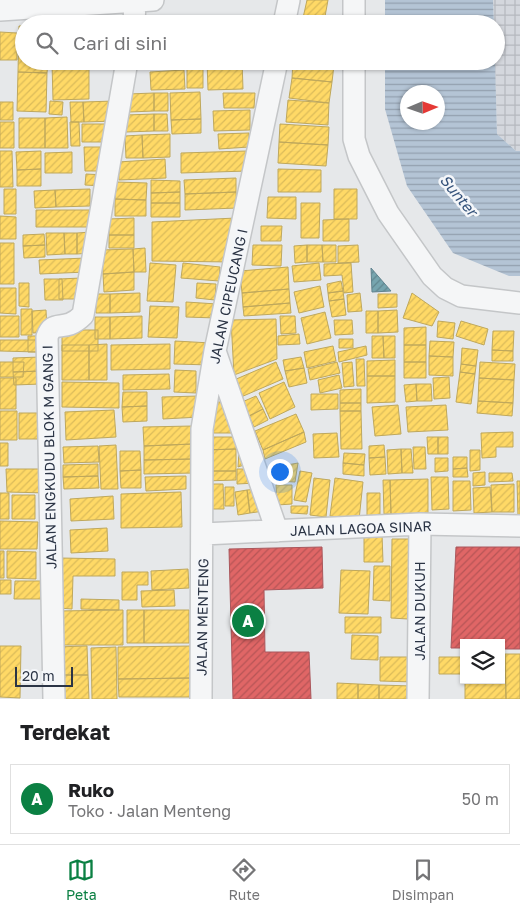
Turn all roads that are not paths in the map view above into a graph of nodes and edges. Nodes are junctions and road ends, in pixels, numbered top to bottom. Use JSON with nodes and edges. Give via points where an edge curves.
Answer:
{"nodes":[{"id":1,"x":289,"y":0,"type":"edge"},
{"id":2,"x":354,"y":0,"type":"edge"},
{"id":3,"x":138,"y":9,"type":"edge"},
{"id":4,"x":0,"y":10,"type":"edge"},
{"id":5,"x":286,"y":15,"type":"edge"},
{"id":6,"x":354,"y":15,"type":"edge"},
{"id":7,"x":125,"y":70,"type":"edge"},
{"id":8,"x":274,"y":70,"type":"edge"},
{"id":9,"x":354,"y":70,"type":"edge"},
{"id":10,"x":520,"y":303,"type":"edge"},
{"id":11,"x":216,"y":351,"type":"junction"},
{"id":12,"x":420,"y":524,"type":"junction"},
{"id":13,"x":520,"y":526,"type":"edge"},
{"id":14,"x":277,"y":531,"type":"junction"},
{"id":15,"x":203,"y":534,"type":"junction"},
{"id":16,"x":54,"y":699,"type":"edge"},
{"id":17,"x":201,"y":699,"type":"edge"},
{"id":18,"x":418,"y":699,"type":"edge"}],
"edges":[{"from":1,"to":5,"type":"street"},
{"from":2,"to":6,"type":"street"},
{"from":3,"to":4,"type":"street"},
{"from":7,"to":16,"type":"street","name":"JALAN ENGKUDU BLOK M GANG I","via":[[83,315],[70,324],[55,326],[47,338]]},
{"from":8,"to":11,"type":"street","name":"JALAN CIPEUCANG I"},
{"from":9,"to":10,"type":"street","via":[[356,149],[388,212],[432,276],[461,296]]},
{"from":11,"to":14,"type":"street"},
{"from":11,"to":15,"type":"street","name":"JALAN CIPEUCANG I","via":[[202,429]]},
{"from":12,"to":13,"type":"street","name":"JALAN LAGOA SINAR"},
{"from":12,"to":14,"type":"street","name":"JALAN LAGOA SINAR"},
{"from":12,"to":18,"type":"street","name":"JALAN DUKUH"},
{"from":14,"to":15,"type":"street","name":"JALAN LAGOA SINAR"},
{"from":15,"to":17,"type":"street","name":"JALAN MENTENG"}]}
